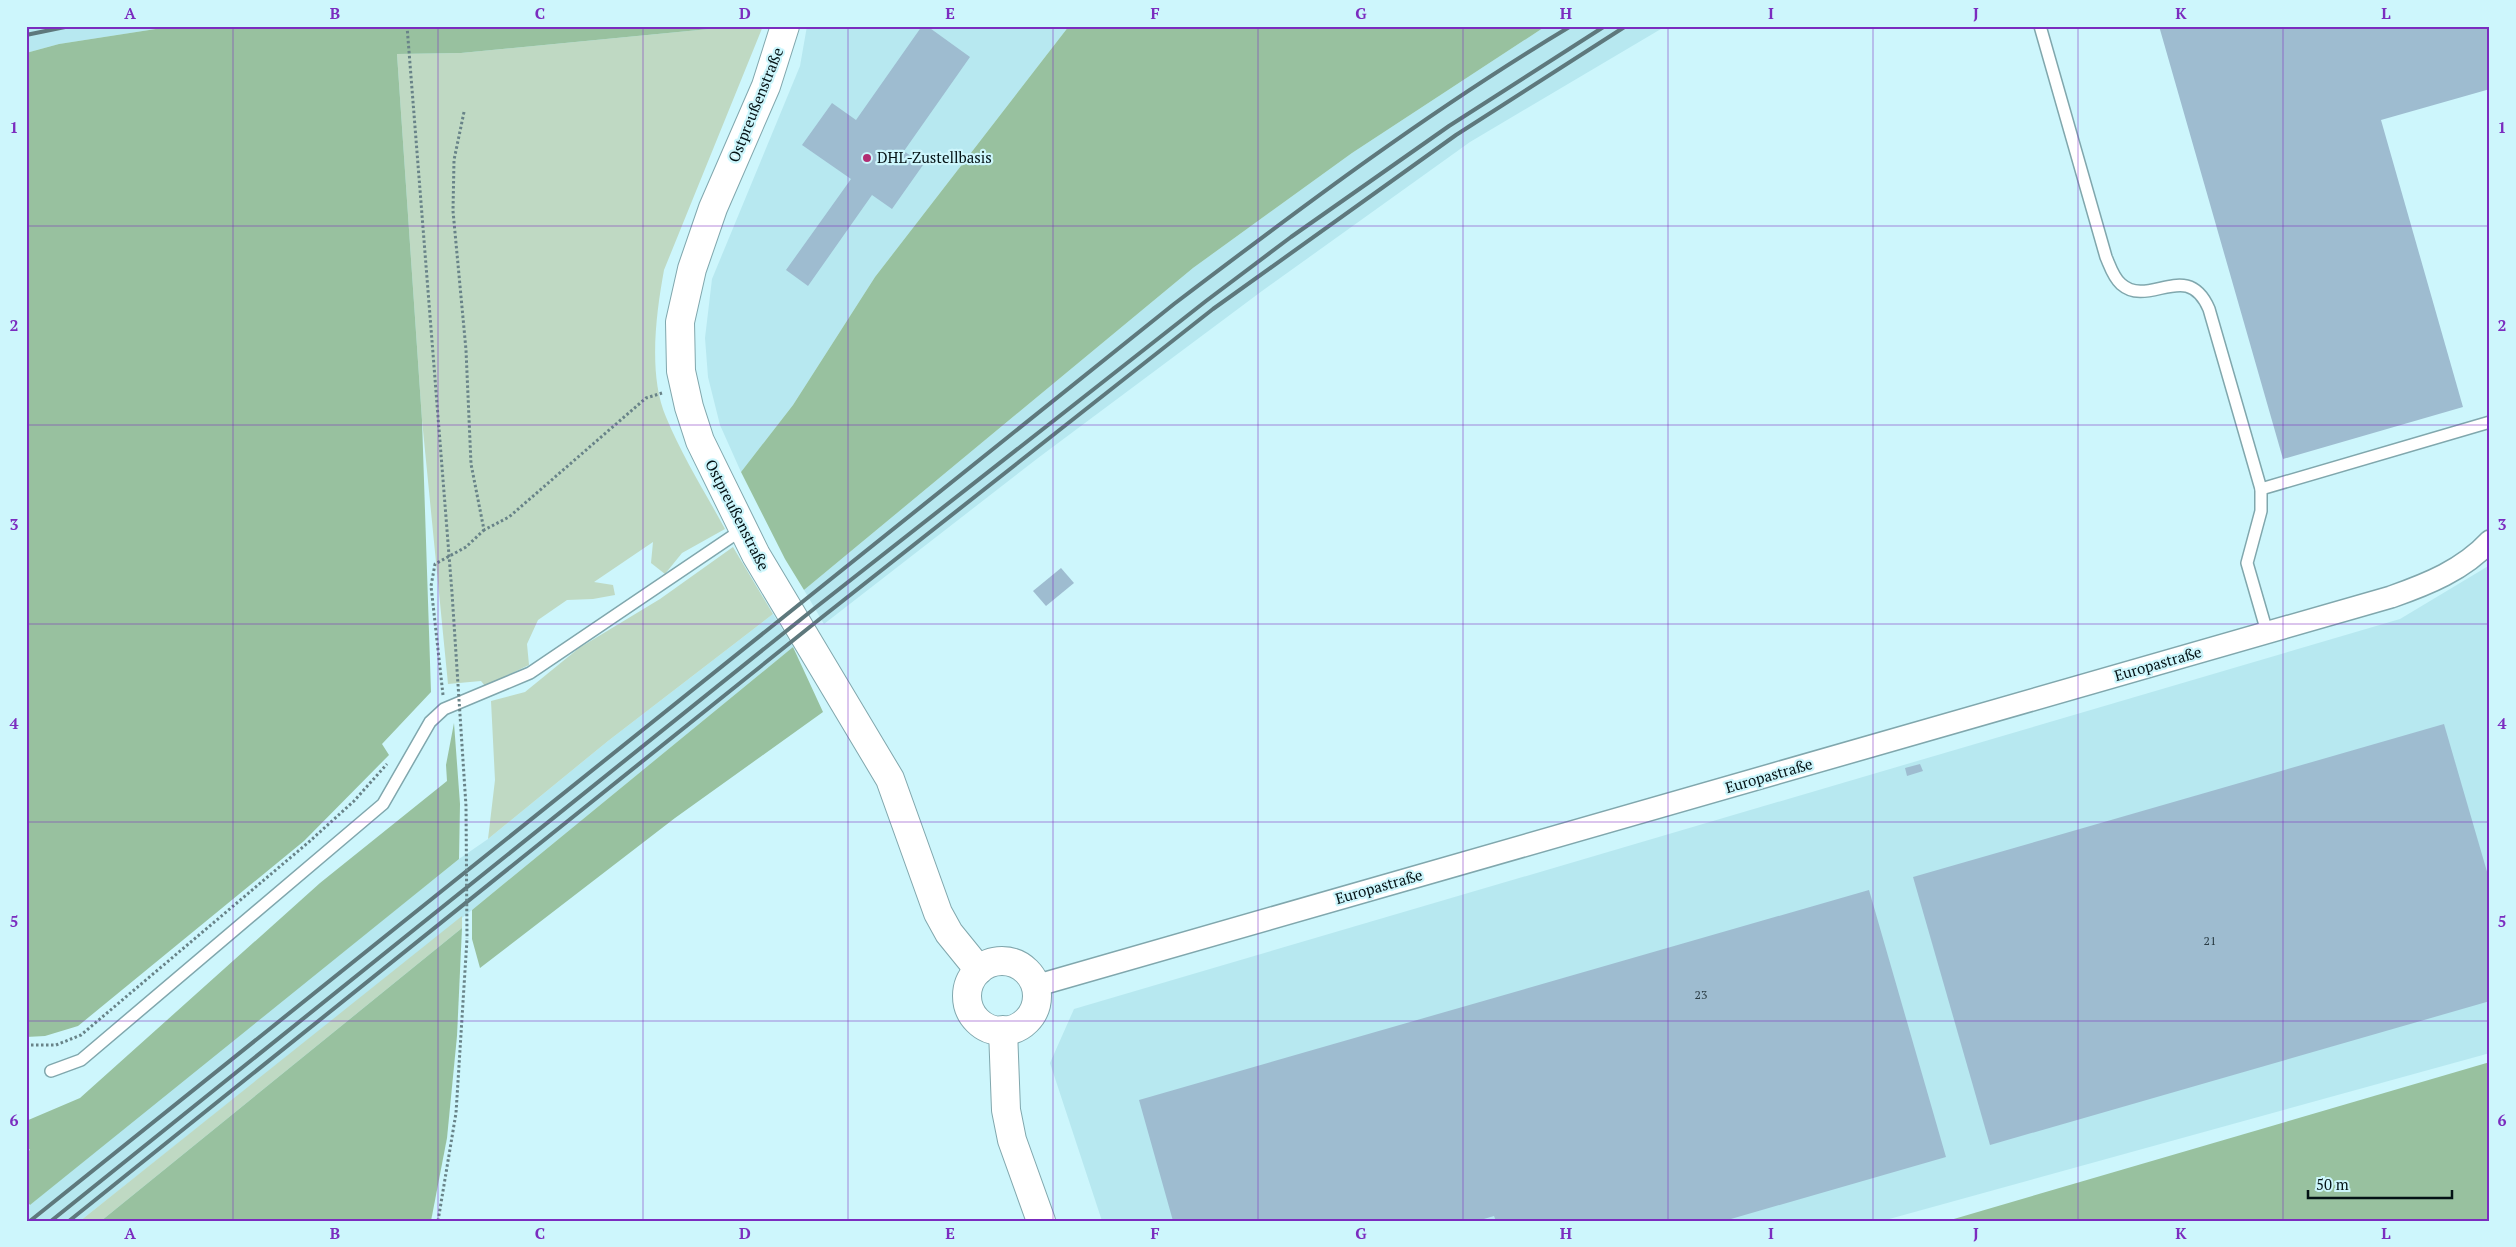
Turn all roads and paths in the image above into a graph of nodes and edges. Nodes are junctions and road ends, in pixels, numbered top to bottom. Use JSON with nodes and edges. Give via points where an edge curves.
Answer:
{"nodes":[{"id":1,"x":407,"y":26,"type":"edge"},
{"id":2,"x":785,"y":26,"type":"edge"},
{"id":3,"x":2040,"y":26,"type":"edge"},
{"id":4,"x":464,"y":112,"type":"dead end"},
{"id":5,"x":684,"y":387,"type":"junction"},
{"id":6,"x":2490,"y":422,"type":"edge"},
{"id":7,"x":2261,"y":489,"type":"junction"},
{"id":8,"x":743,"y":528,"type":"junction"},
{"id":9,"x":484,"y":530,"type":"junction"},
{"id":10,"x":2490,"y":540,"type":"edge"},
{"id":11,"x":2267,"y":632,"type":"junction"},
{"id":12,"x":444,"y":708,"type":"junction"},
{"id":13,"x":410,"y":758,"type":"junction"},
{"id":14,"x":979,"y":970,"type":"junction"},
{"id":15,"x":1035,"y":986,"type":"junction"},
{"id":16,"x":1003,"y":1030,"type":"junction"},
{"id":17,"x":26,"y":1045,"type":"edge"},
{"id":18,"x":51,"y":1071,"type":"dead end"},
{"id":19,"x":438,"y":1221,"type":"edge"},
{"id":20,"x":1041,"y":1221,"type":"edge"}],
"edges":[{"from":1,"to":19,"type":"path","bridge":true,"via":[[466,806],[467,939],[463,1031],[456,1113]]},
{"from":2,"to":5,"type":"street","name":"Ostpreußenstraße","via":[[766,86],[713,208],[692,269],[680,322]]},
{"from":3,"to":7,"type":"lane","via":[[2114,276],[2122,286],[2136,290],[2149,291],[2173,284],[2197,291],[2204,298]]},
{"from":4,"to":9,"type":"path","via":[[454,160],[453,211],[466,350],[471,464]]},
{"from":5,"to":8,"type":"street","name":"Ostpreußenstraße","via":[[700,441]]},
{"from":5,"to":9,"type":"path","via":[[646,398],[509,517]]},
{"from":6,"to":7,"type":"lane"},
{"from":7,"to":11,"type":"lane","via":[[2261,511],[2247,563]]},
{"from":8,"to":12,"type":"lane","via":[[530,673]]},
{"from":8,"to":14,"type":"street","name":"Ostpreußenstraße","via":[[890,779],[938,913],[949,933]]},
{"from":9,"to":12,"type":"path","via":[[466,547],[435,564],[431,586]]},
{"from":10,"to":11,"type":"street","name":"Europastraße","via":[[2477,555],[2433,582]]},
{"from":11,"to":15,"type":"street","name":"Europastraße"},
{"from":12,"to":13,"type":"lane","via":[[430,722]]},
{"from":13,"to":17,"type":"path","via":[[390,760],[354,801],[310,841],[81,1035],[56,1045]]},
{"from":13,"to":18,"type":"lane","via":[[383,804],[81,1060]]},
{"from":14,"to":15,"type":"street","via":[[993,962],[1014,964],[1024,969]]},
{"from":14,"to":16,"type":"street","via":[[970,983],[968,1004],[979,1023]]},
{"from":15,"to":16,"type":"street","via":[[1036,1004],[1032,1013],[1018,1027]]},
{"from":16,"to":20,"type":"street","via":[[1006,1110],[1012,1140]]}]}
